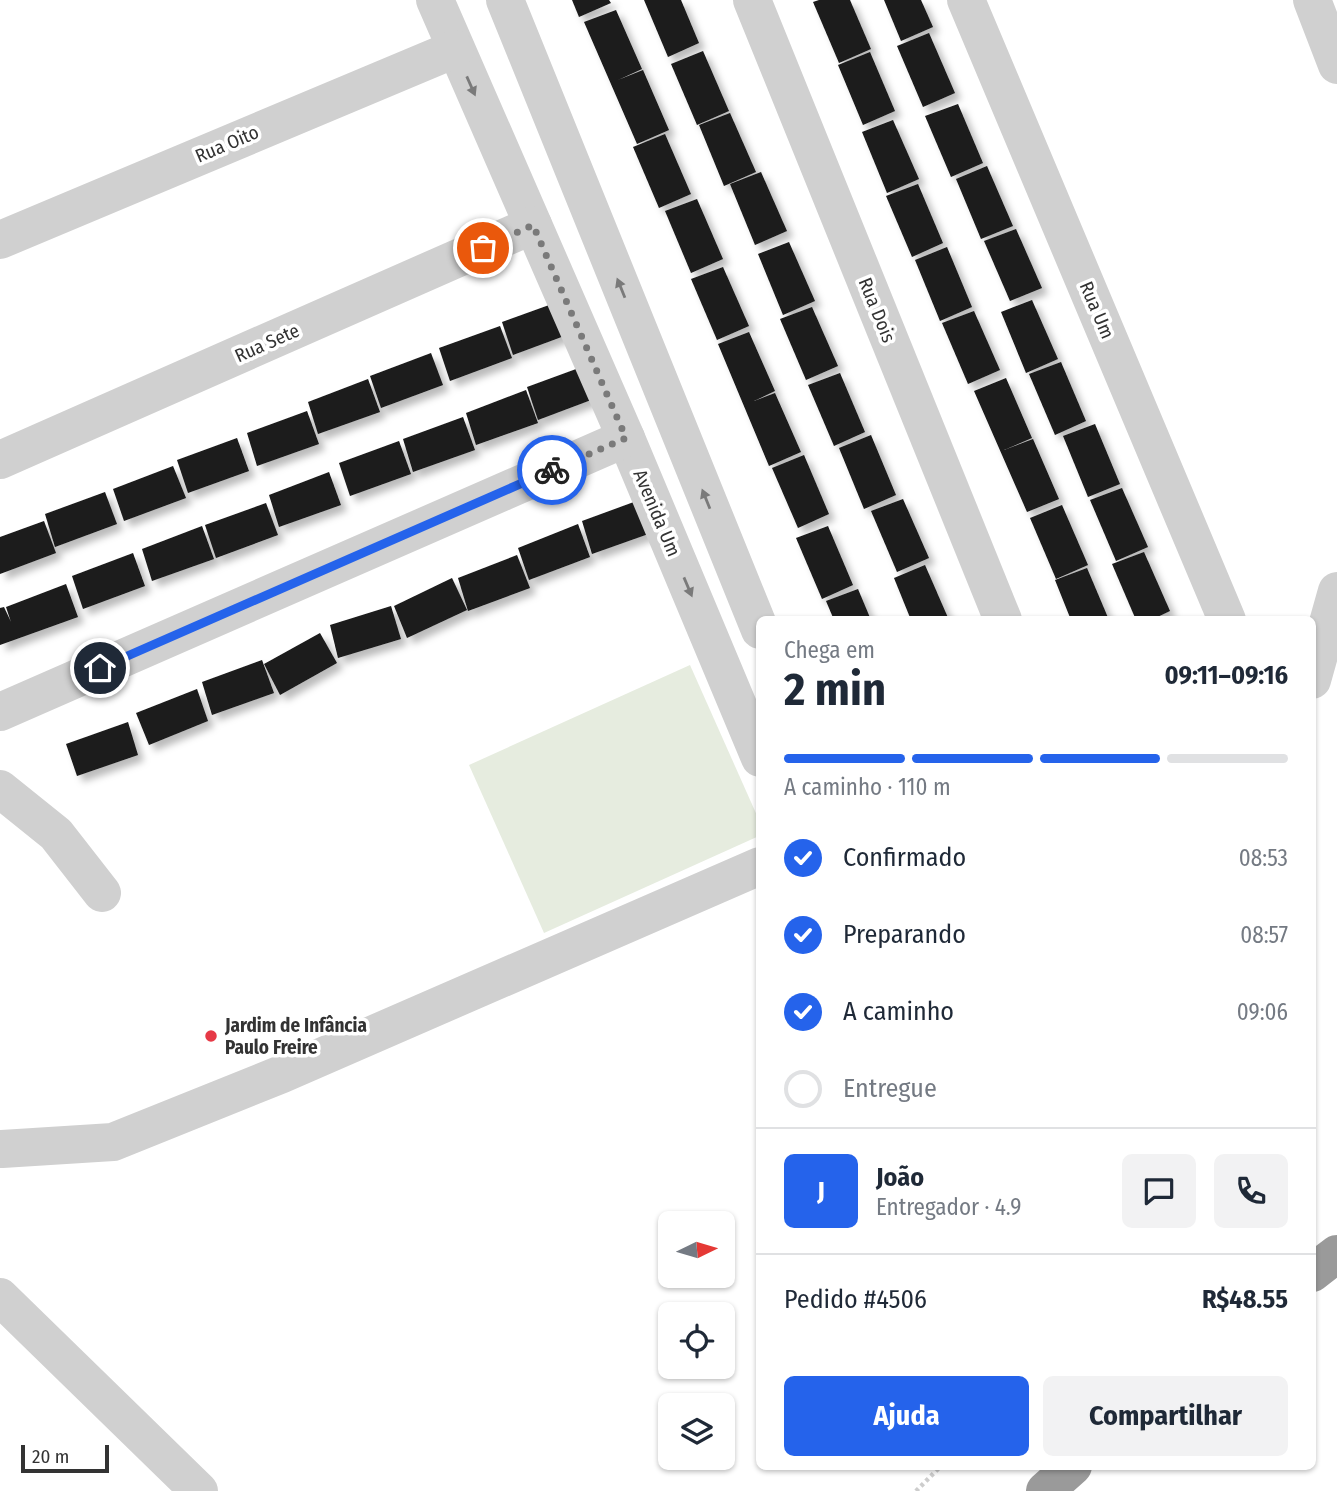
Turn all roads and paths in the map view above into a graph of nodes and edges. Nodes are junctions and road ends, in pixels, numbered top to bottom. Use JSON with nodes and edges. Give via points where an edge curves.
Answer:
{"nodes":[{"id":1,"x":435,"y":0,"type":"edge"},
{"id":2,"x":505,"y":0,"type":"edge"},
{"id":3,"x":752,"y":0,"type":"edge"},
{"id":4,"x":966,"y":0,"type":"edge"},
{"id":5,"x":1312,"y":0,"type":"edge"},
{"id":6,"x":455,"y":49,"type":"junction"},
{"id":7,"x":1337,"y":65,"type":"edge"},
{"id":8,"x":533,"y":225,"type":"junction"},
{"id":9,"x":0,"y":240,"type":"edge"},
{"id":10,"x":626,"y":438,"type":"junction"},
{"id":11,"x":0,"y":460,"type":"edge"},
{"id":12,"x":1337,"y":591,"type":"edge"},
{"id":13,"x":1001,"y":616,"type":"edge"},
{"id":14,"x":1225,"y":616,"type":"edge"},
{"id":15,"x":756,"y":620,"type":"edge"},
{"id":16,"x":1316,"y":666,"type":"edge"},
{"id":17,"x":0,"y":712,"type":"edge"},
{"id":18,"x":756,"y":748,"type":"edge"},
{"id":19,"x":0,"y":789,"type":"edge"},
{"id":20,"x":756,"y":868,"type":"edge"},
{"id":21,"x":102,"y":892,"type":"dead end"},
{"id":22,"x":2,"y":1149,"type":"dead end"},
{"id":23,"x":1337,"y":1254,"type":"edge"},
{"id":24,"x":1316,"y":1270,"type":"edge"},
{"id":25,"x":0,"y":1297,"type":"edge"},
{"id":26,"x":937,"y":1470,"type":"edge"},
{"id":27,"x":1069,"y":1470,"type":"edge"},
{"id":28,"x":199,"y":1491,"type":"edge"},
{"id":29,"x":916,"y":1491,"type":"edge"},
{"id":30,"x":1045,"y":1491,"type":"edge"}],
"edges":[{"from":1,"to":6,"type":"street","name":"Avenida Um"},
{"from":15,"to":2,"type":"street","one_way":true},
{"from":3,"to":13,"type":"street","name":"Rua Dois"},
{"from":4,"to":14,"type":"street","name":"Rua Um"},
{"from":5,"to":7,"type":"street"},
{"from":6,"to":8,"type":"street","name":"Avenida Um","one_way":true},
{"from":6,"to":9,"type":"street","name":"Rua Oito"},
{"from":8,"to":10,"type":"street","name":"Avenida Um"},
{"from":8,"to":11,"type":"street","name":"Rua Sete"},
{"from":10,"to":17,"type":"street"},
{"from":10,"to":18,"type":"street","name":"Avenida Um","one_way":true},
{"from":12,"to":16,"type":"street"},
{"from":19,"to":21,"type":"street","via":[[56,834]]},
{"from":20,"to":22,"type":"street","via":[[282,1074],[113,1142]]},
{"from":23,"to":24,"type":"highway"},
{"from":25,"to":28,"type":"street"},
{"from":26,"to":29,"type":"path"},
{"from":27,"to":30,"type":"highway"}]}
